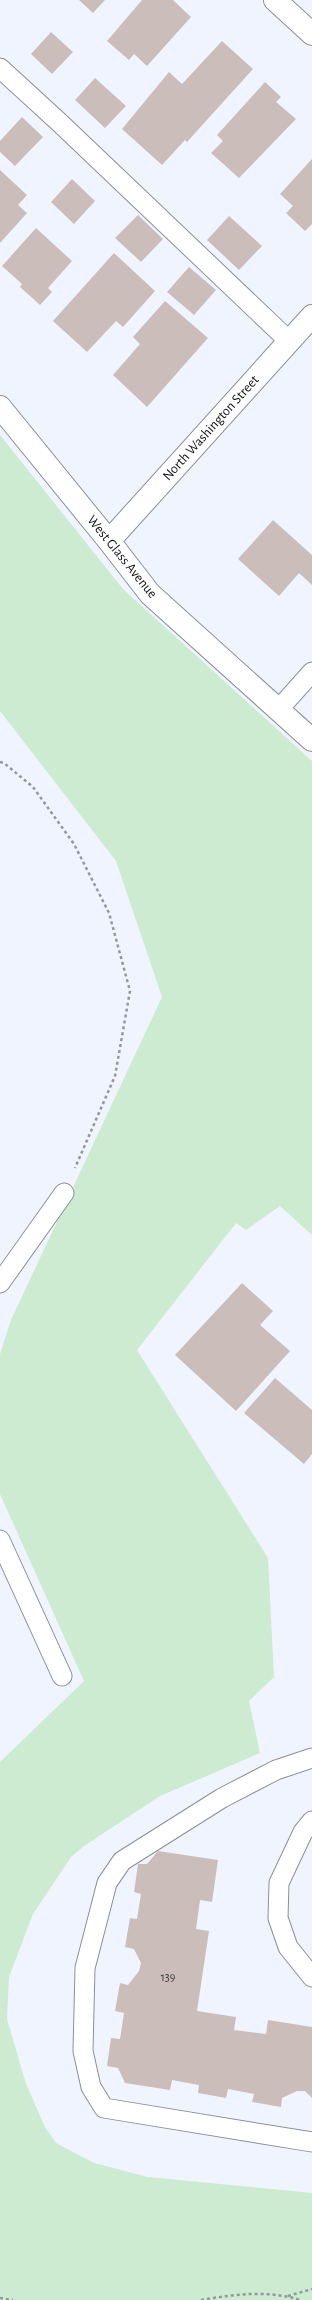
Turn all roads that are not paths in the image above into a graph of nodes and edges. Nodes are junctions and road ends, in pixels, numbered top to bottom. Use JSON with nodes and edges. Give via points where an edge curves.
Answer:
{"nodes":[{"id":1,"x":275,"y":0,"type":"edge"},
{"id":2,"x":312,"y":34,"type":"edge"},
{"id":3,"x":0,"y":68,"type":"edge"},
{"id":4,"x":312,"y":316,"type":"edge"},
{"id":5,"x":289,"y":342,"type":"junction"},
{"id":6,"x":0,"y":408,"type":"edge"},
{"id":7,"x":109,"y":541,"type":"junction"},
{"id":8,"x":312,"y":672,"type":"edge"},
{"id":9,"x":278,"y":710,"type":"junction"},
{"id":10,"x":312,"y":740,"type":"edge"},
{"id":11,"x":64,"y":1193,"type":"road end"},
{"id":12,"x":0,"y":1284,"type":"edge"},
{"id":13,"x":0,"y":1540,"type":"edge"},
{"id":14,"x":62,"y":1676,"type":"dead end"},
{"id":15,"x":312,"y":1758,"type":"edge"},
{"id":16,"x":312,"y":1821,"type":"edge"},
{"id":17,"x":312,"y":1977,"type":"edge"},
{"id":18,"x":312,"y":2142,"type":"edge"}],
"edges":[{"from":1,"to":2,"type":"street"},
{"from":3,"to":5,"type":"lane"},
{"from":4,"to":5,"type":"street","name":"North Washington Street"},
{"from":5,"to":7,"type":"street","name":"North Washington Street"},
{"from":6,"to":7,"type":"street","name":"West Glass Avenue"},
{"from":7,"to":9,"type":"street","name":"West Glass Avenue","via":[[150,594]]},
{"from":8,"to":9,"type":"lane"},
{"from":9,"to":10,"type":"street","name":"West Glass Avenue"},
{"from":11,"to":12,"type":"lane"},
{"from":13,"to":14,"type":"lane"},
{"from":15,"to":18,"type":"lane","via":[[276,1770],[222,1798],[122,1861],[106,1883],[85,1968],[83,2051],[91,2087],[104,2108]]},
{"from":16,"to":17,"type":"lane","via":[[302,1832],[279,1883],[278,1918],[288,1947]]}]}
